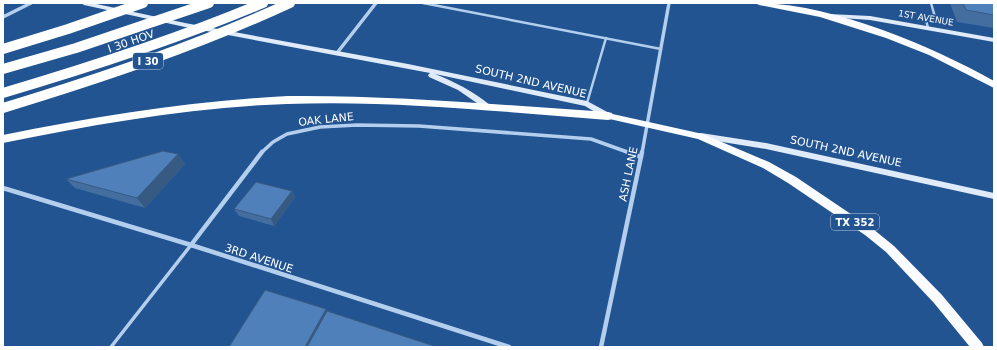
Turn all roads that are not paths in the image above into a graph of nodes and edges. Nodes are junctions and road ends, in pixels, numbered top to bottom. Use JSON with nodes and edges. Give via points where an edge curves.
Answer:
{"nodes":[{"id":1,"x":31,"y":3,"type":"edge"},
{"id":2,"x":88,"y":3,"type":"edge"},
{"id":3,"x":143,"y":3,"type":"edge"},
{"id":4,"x":208,"y":3,"type":"edge"},
{"id":5,"x":246,"y":3,"type":"edge"},
{"id":6,"x":263,"y":3,"type":"edge"},
{"id":7,"x":290,"y":3,"type":"edge"},
{"id":8,"x":376,"y":3,"type":"edge"},
{"id":9,"x":423,"y":3,"type":"edge"},
{"id":10,"x":669,"y":3,"type":"edge"},
{"id":11,"x":759,"y":3,"type":"edge"},
{"id":12,"x":931,"y":3,"type":"edge"},
{"id":13,"x":822,"y":15,"type":"junction"},
{"id":14,"x":3,"y":17,"type":"edge"},
{"id":15,"x":928,"y":28,"type":"junction"},
{"id":16,"x":606,"y":38,"type":"junction"},
{"id":17,"x":994,"y":40,"type":"edge"},
{"id":18,"x":3,"y":49,"type":"edge"},
{"id":19,"x":661,"y":49,"type":"junction"},
{"id":20,"x":337,"y":53,"type":"junction"},
{"id":21,"x":408,"y":66,"type":"junction"},
{"id":22,"x":3,"y":69,"type":"edge"},
{"id":23,"x":994,"y":85,"type":"edge"},
{"id":24,"x":3,"y":86,"type":"edge"},
{"id":25,"x":3,"y":93,"type":"edge"},
{"id":26,"x":587,"y":104,"type":"junction"},
{"id":27,"x":3,"y":108,"type":"edge"},
{"id":28,"x":487,"y":108,"type":"junction"},
{"id":29,"x":608,"y":116,"type":"junction"},
{"id":30,"x":647,"y":125,"type":"junction"},
{"id":31,"x":700,"y":136,"type":"junction"},
{"id":32,"x":3,"y":139,"type":"edge"},
{"id":33,"x":641,"y":157,"type":"junction"},
{"id":34,"x":3,"y":188,"type":"edge"},
{"id":35,"x":994,"y":196,"type":"edge"},
{"id":36,"x":191,"y":245,"type":"junction"},
{"id":37,"x":111,"y":347,"type":"edge"},
{"id":38,"x":509,"y":347,"type":"edge"},
{"id":39,"x":601,"y":347,"type":"edge"},
{"id":40,"x":978,"y":347,"type":"edge"}],
"edges":[{"from":1,"to":14,"type":"street"},
{"from":2,"to":20,"type":"main road","name":"SOUTH 2ND AVENUE","via":[[185,25]]},
{"from":3,"to":18,"type":"highway","bridge":true},
{"from":4,"to":22,"type":"highway","bridge":true,"via":[[76,48]]},
{"from":5,"to":24,"type":"highway","name":"I 30 HOV","via":[[120,50]]},
{"from":6,"to":25,"type":"highway","name":"I 30 HOV","bridge":true,"via":[[123,57]]},
{"from":7,"to":27,"type":"highway","number":"I 30","bridge":true,"via":[[133,67]]},
{"from":8,"to":20,"type":"street"},
{"from":9,"to":16,"type":"lane"},
{"from":10,"to":19,"type":"street","name":"ASH LANE"},
{"from":11,"to":13,"type":"main road","name":"1ST AVENUE"},
{"from":12,"to":15,"type":"lane","via":[[935,17],[926,20]]},
{"from":13,"to":15,"type":"main road","name":"1ST AVENUE","via":[[870,18]]},
{"from":13,"to":23,"type":"main road","via":[[924,50]]},
{"from":15,"to":17,"type":"main road","name":"1ST AVENUE"},
{"from":16,"to":19,"type":"lane"},
{"from":16,"to":26,"type":"lane"},
{"from":19,"to":30,"type":"street","name":"ASH LANE"},
{"from":20,"to":21,"type":"main road","name":"SOUTH 2ND AVENUE"},
{"from":21,"to":26,"type":"main road","name":"SOUTH 2ND AVENUE"},
{"from":21,"to":28,"type":"main road","via":[[457,85],[475,96]]},
{"from":26,"to":29,"type":"main road","name":"SOUTH 2ND AVENUE"},
{"from":28,"to":29,"type":"highway"},
{"from":28,"to":32,"type":"highway","via":[[352,100],[222,104],[101,120]]},
{"from":29,"to":30,"type":"main road","name":"SOUTH 2ND AVENUE","number":"TX 352"},
{"from":30,"to":31,"type":"main road","name":"SOUTH 2ND AVENUE","number":"TX 352"},
{"from":30,"to":33,"type":"street","name":"ASH LANE"},
{"from":31,"to":35,"type":"main road","name":"SOUTH 2ND AVENUE","via":[[766,146]]},
{"from":31,"to":40,"type":"main road","number":"TX 352","via":[[766,165],[869,232],[913,272]]},
{"from":33,"to":36,"type":"street","name":"OAK LANE","via":[[591,139],[419,126],[357,125],[304,130],[287,134],[260,154]]},
{"from":33,"to":39,"type":"street","name":"ASH LANE"},
{"from":34,"to":36,"type":"street","name":"3RD AVENUE"},
{"from":36,"to":37,"type":"lane","name":"OAK LANE"},
{"from":36,"to":38,"type":"street","name":"3RD AVENUE"}]}
